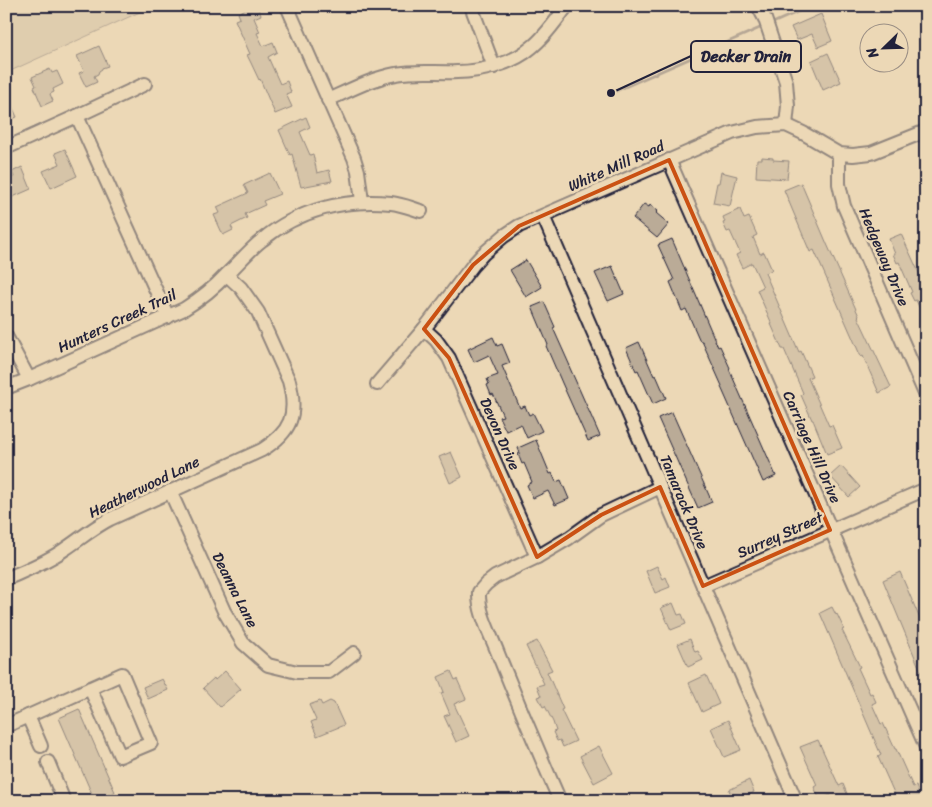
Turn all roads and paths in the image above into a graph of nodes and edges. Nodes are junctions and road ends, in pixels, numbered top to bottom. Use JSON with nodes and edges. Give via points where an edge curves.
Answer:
{"nodes":[{"id":1,"x":287,"y":6,"type":"edge"},
{"id":2,"x":471,"y":6,"type":"edge"},
{"id":3,"x":567,"y":6,"type":"edge"},
{"id":4,"x":758,"y":6,"type":"edge"},
{"id":5,"x":494,"y":67,"type":"junction"},
{"id":6,"x":145,"y":84,"type":"dead end"},
{"id":7,"x":328,"y":100,"type":"junction"},
{"id":8,"x":78,"y":116,"type":"junction"},
{"id":9,"x":786,"y":125,"type":"junction"},
{"id":10,"x":926,"y":131,"type":"edge"},
{"id":11,"x":6,"y":148,"type":"edge"},
{"id":12,"x":839,"y":154,"type":"junction"},
{"id":13,"x":669,"y":160,"type":"junction"},
{"id":14,"x":362,"y":201,"type":"junction"},
{"id":15,"x":421,"y":211,"type":"dead end"},
{"id":16,"x":544,"y":216,"type":"junction"},
{"id":17,"x":227,"y":275,"type":"junction"},
{"id":18,"x":168,"y":317,"type":"junction"},
{"id":19,"x":424,"y":329,"type":"junction"},
{"id":20,"x":6,"y":336,"type":"edge"},
{"id":21,"x":29,"y":379,"type":"junction"},
{"id":22,"x":377,"y":384,"type":"dead end"},
{"id":23,"x":6,"y":388,"type":"edge"},
{"id":24,"x":926,"y":396,"type":"edge"},
{"id":25,"x":660,"y":487,"type":"junction"},
{"id":26,"x":926,"y":489,"type":"edge"},
{"id":27,"x":170,"y":491,"type":"junction"},
{"id":28,"x":830,"y":530,"type":"junction"},
{"id":29,"x":537,"y":557,"type":"junction"},
{"id":30,"x":6,"y":579,"type":"edge"},
{"id":31,"x":703,"y":586,"type":"junction"},
{"id":32,"x":354,"y":653,"type":"dead end"},
{"id":33,"x":90,"y":688,"type":"junction"},
{"id":34,"x":28,"y":716,"type":"junction"},
{"id":35,"x":6,"y":726,"type":"edge"},
{"id":36,"x":41,"y":746,"type":"dead end"},
{"id":37,"x":926,"y":747,"type":"edge"},
{"id":38,"x":48,"y":762,"type":"dead end"},
{"id":39,"x":64,"y":801,"type":"edge"},
{"id":40,"x":560,"y":801,"type":"edge"},
{"id":41,"x":796,"y":801,"type":"edge"}],
"edges":[{"from":1,"to":7,"type":"street"},
{"from":2,"to":5,"type":"street"},
{"from":3,"to":5,"type":"street","via":[[533,47]]},
{"from":4,"to":9,"type":"street","via":[[786,82]]},
{"from":5,"to":7,"type":"street","via":[[457,72],[398,73]]},
{"from":6,"to":8,"type":"street"},
{"from":7,"to":14,"type":"street","via":[[354,158]]},
{"from":8,"to":11,"type":"street"},
{"from":8,"to":18,"type":"street"},
{"from":9,"to":12,"type":"street"},
{"from":9,"to":13,"type":"street","name":"White Mill Road","via":[[732,133]]},
{"from":10,"to":12,"type":"street","via":[[871,152]]},
{"from":12,"to":24,"type":"street","name":"Hedgeway Drive","via":[[839,184],[844,206]]},
{"from":13,"to":16,"type":"street","name":"White Mill Road"},
{"from":13,"to":28,"type":"street","name":"Carriage Hill Drive"},
{"from":14,"to":15,"type":"street","name":"Hunters Creek Trail","via":[[393,203]]},
{"from":14,"to":17,"type":"street","name":"Hunters Creek Trail","via":[[314,210],[287,222],[261,240]]},
{"from":16,"to":19,"type":"street","name":"White Mill Road","via":[[519,226],[482,254]]},
{"from":16,"to":25,"type":"street","name":"Tamarack Drive"},
{"from":17,"to":18,"type":"street","name":"Hunters Creek Trail","via":[[195,302]]},
{"from":17,"to":27,"type":"street","name":"Heatherwood Lane","via":[[258,312],[286,374],[293,401],[291,420],[272,444],[262,450]]},
{"from":18,"to":21,"type":"street","name":"Hunters Creek Trail"},
{"from":19,"to":22,"type":"street","name":"White Mill Road"},
{"from":19,"to":29,"type":"street","name":"Devon Drive","via":[[448,358]]},
{"from":20,"to":21,"type":"street"},
{"from":21,"to":23,"type":"street","name":"Hunters Creek Trail"},
{"from":25,"to":29,"type":"street","via":[[601,515]]},
{"from":25,"to":31,"type":"street","name":"Tamarack Drive"},
{"from":26,"to":28,"type":"street","name":"Surrey Street"},
{"from":27,"to":30,"type":"street","name":"Heatherwood Lane","via":[[97,526],[55,556]]},
{"from":27,"to":32,"type":"street","name":"Deanna Lane","via":[[224,611],[243,643],[268,665],[297,672],[329,672]]},
{"from":28,"to":31,"type":"street","name":"Surrey Street"},
{"from":28,"to":37,"type":"street","name":"Carriage Hill Drive"},
{"from":29,"to":40,"type":"street","via":[[486,584],[479,592],[479,601],[513,692]]},
{"from":31,"to":41,"type":"street","name":"Tamarack Drive"},
{"from":33,"to":33,"type":"street","via":[[122,674],[151,743],[120,756]]},
{"from":33,"to":34,"type":"street"},
{"from":34,"to":35,"type":"street"},
{"from":34,"to":36,"type":"street"},
{"from":38,"to":39,"type":"street"}]}
